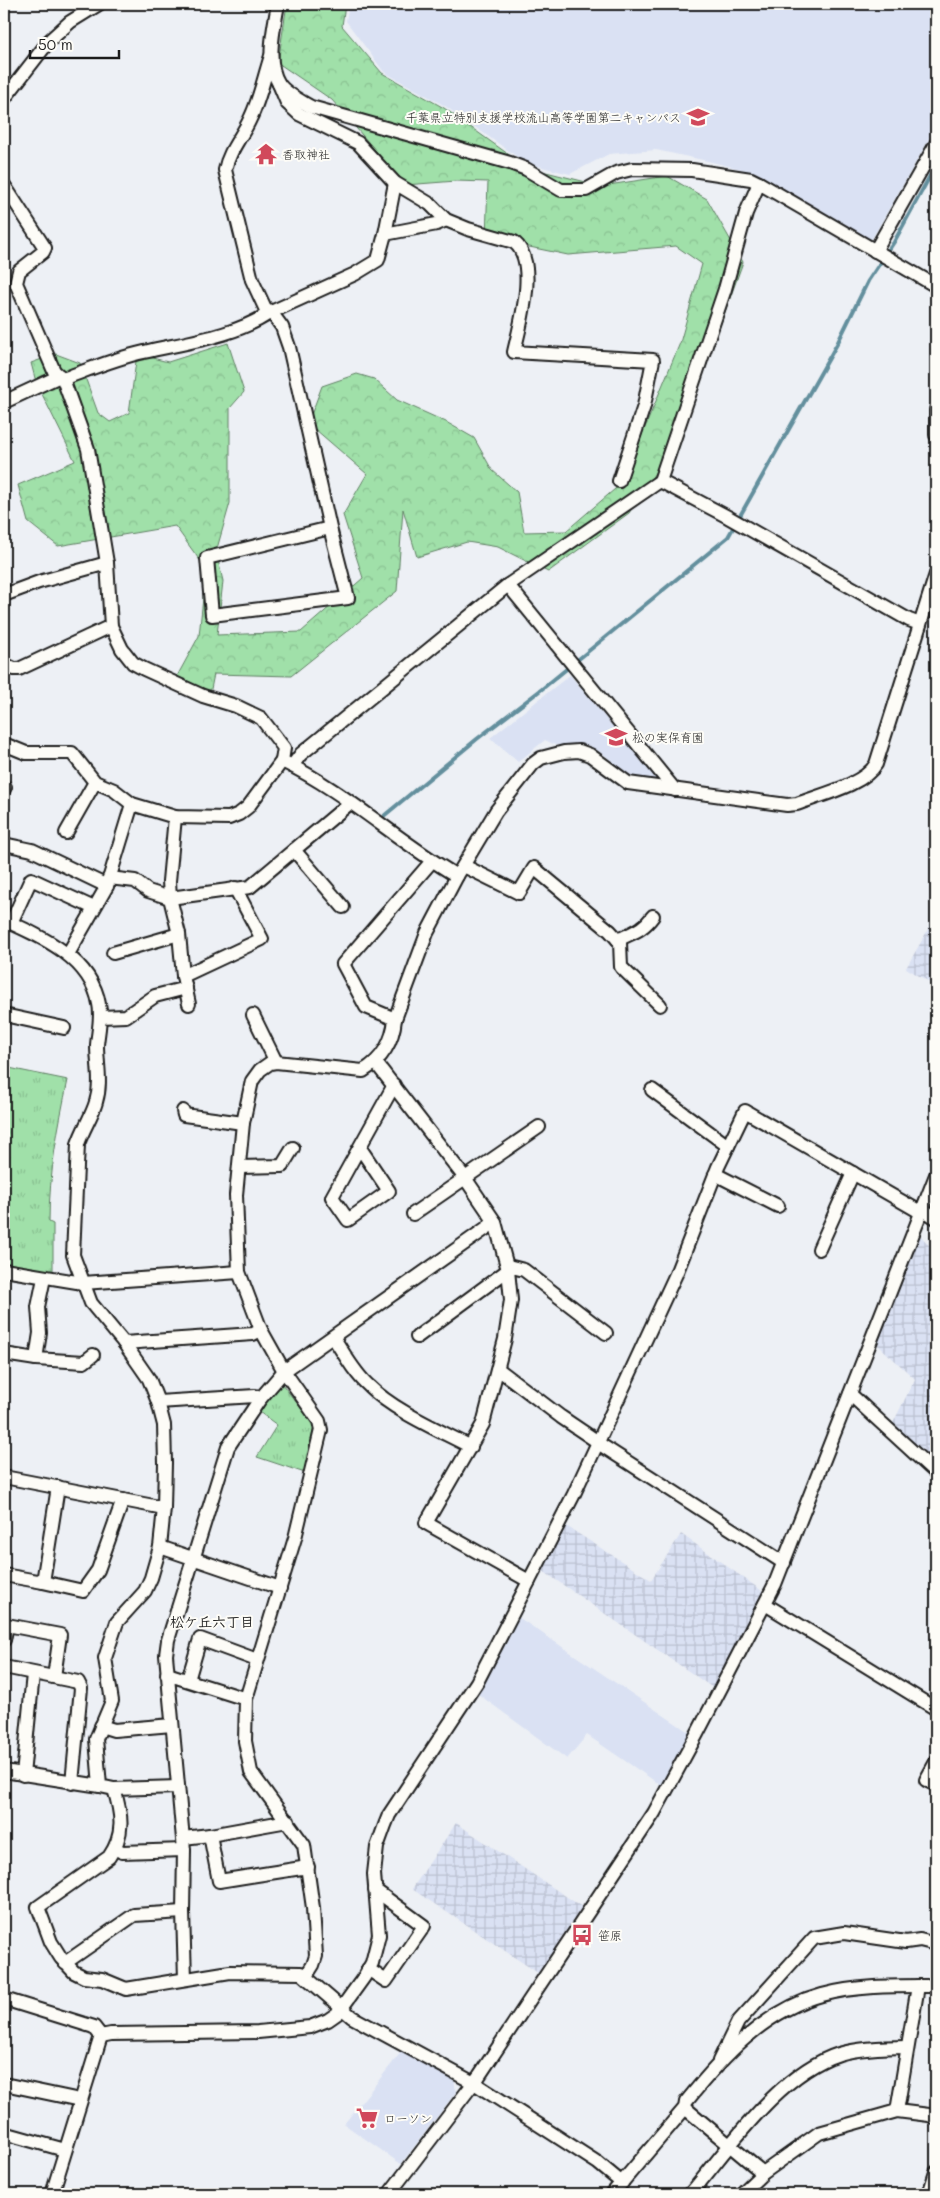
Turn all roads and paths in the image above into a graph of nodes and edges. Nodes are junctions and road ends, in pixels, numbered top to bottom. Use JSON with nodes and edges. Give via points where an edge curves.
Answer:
{"nodes":[{"id":1,"x":99,"y":4,"type":"edge"},
{"id":2,"x":278,"y":4,"type":"edge"},
{"id":3,"x":271,"y":56,"type":"junction"},
{"id":4,"x":280,"y":84,"type":"junction"},
{"id":5,"x":4,"y":99,"type":"edge"},
{"id":6,"x":936,"y":144,"type":"edge"},
{"id":7,"x":395,"y":183,"type":"junction"},
{"id":8,"x":759,"y":184,"type":"junction"},
{"id":9,"x":4,"y":185,"type":"edge"},
{"id":10,"x":446,"y":220,"type":"junction"},
{"id":11,"x":385,"y":234,"type":"junction"},
{"id":12,"x":877,"y":252,"type":"junction"},
{"id":13,"x":936,"y":286,"type":"edge"},
{"id":14,"x":272,"y":312,"type":"junction"},
{"id":15,"x":62,"y":378,"type":"junction"},
{"id":16,"x":4,"y":402,"type":"edge"},
{"id":17,"x":936,"y":410,"type":"edge"},
{"id":18,"x":936,"y":435,"type":"edge"},
{"id":19,"x":620,"y":481,"type":"dead end"},
{"id":20,"x":660,"y":481,"type":"junction"},
{"id":21,"x":330,"y":528,"type":"junction"},
{"id":22,"x":107,"y":563,"type":"junction"},
{"id":23,"x":936,"y":574,"type":"edge"},
{"id":24,"x":508,"y":585,"type":"junction"},
{"id":25,"x":4,"y":595,"type":"edge"},
{"id":26,"x":920,"y":624,"type":"junction"},
{"id":27,"x":110,"y":626,"type":"junction"},
{"id":28,"x":4,"y":664,"type":"edge"},
{"id":29,"x":4,"y":744,"type":"edge"},
{"id":30,"x":287,"y":764,"type":"junction"},
{"id":31,"x":95,"y":782,"type":"junction"},
{"id":32,"x":675,"y":790,"type":"junction"},
{"id":33,"x":350,"y":802,"type":"junction"},
{"id":34,"x":132,"y":804,"type":"junction"},
{"id":35,"x":175,"y":817,"type":"junction"},
{"id":36,"x":66,"y":832,"type":"dead end"},
{"id":37,"x":4,"y":844,"type":"edge"},
{"id":38,"x":294,"y":850,"type":"junction"},
{"id":39,"x":432,"y":861,"type":"junction"},
{"id":40,"x":461,"y":871,"type":"junction"},
{"id":41,"x":108,"y":882,"type":"junction"},
{"id":42,"x":235,"y":888,"type":"junction"},
{"id":43,"x":170,"y":898,"type":"junction"},
{"id":44,"x":343,"y":907,"type":"dead end"},
{"id":45,"x":94,"y":908,"type":"junction"},
{"id":46,"x":653,"y":916,"type":"dead end"},
{"id":47,"x":7,"y":921,"type":"edge"},
{"id":48,"x":179,"y":934,"type":"junction"},
{"id":49,"x":618,"y":940,"type":"junction"},
{"id":50,"x":113,"y":953,"type":"dead end"},
{"id":51,"x":68,"y":954,"type":"junction"},
{"id":52,"x":185,"y":982,"type":"junction"},
{"id":53,"x":189,"y":1004,"type":"dead end"},
{"id":54,"x":660,"y":1005,"type":"dead end"},
{"id":55,"x":4,"y":1015,"type":"edge"},
{"id":56,"x":253,"y":1015,"type":"dead end"},
{"id":57,"x":100,"y":1017,"type":"junction"},
{"id":58,"x":395,"y":1019,"type":"junction"},
{"id":59,"x":64,"y":1028,"type":"dead end"},
{"id":60,"x":276,"y":1062,"type":"junction"},
{"id":61,"x":376,"y":1062,"type":"junction"},
{"id":62,"x":394,"y":1085,"type":"junction"},
{"id":63,"x":652,"y":1090,"type":"dead end"},
{"id":64,"x":182,"y":1111,"type":"dead end"},
{"id":65,"x":243,"y":1123,"type":"junction"},
{"id":66,"x":539,"y":1127,"type":"dead end"},
{"id":67,"x":728,"y":1146,"type":"junction"},
{"id":68,"x":293,"y":1148,"type":"dead end"},
{"id":69,"x":360,"y":1148,"type":"junction"},
{"id":70,"x":239,"y":1167,"type":"junction"},
{"id":71,"x":715,"y":1174,"type":"junction"},
{"id":72,"x":853,"y":1174,"type":"junction"},
{"id":73,"x":936,"y":1175,"type":"edge"},
{"id":74,"x":465,"y":1178,"type":"junction"},
{"id":75,"x":778,"y":1206,"type":"dead end"},
{"id":76,"x":923,"y":1211,"type":"junction"},
{"id":77,"x":413,"y":1214,"type":"dead end"},
{"id":78,"x":936,"y":1218,"type":"edge"},
{"id":79,"x":495,"y":1222,"type":"junction"},
{"id":80,"x":819,"y":1249,"type":"dead end"},
{"id":81,"x":508,"y":1268,"type":"junction"},
{"id":82,"x":4,"y":1270,"type":"edge"},
{"id":83,"x":239,"y":1272,"type":"junction"},
{"id":84,"x":44,"y":1278,"type":"junction"},
{"id":85,"x":83,"y":1283,"type":"junction"},
{"id":86,"x":261,"y":1330,"type":"junction"},
{"id":87,"x":606,"y":1333,"type":"dead end"},
{"id":88,"x":333,"y":1337,"type":"junction"},
{"id":89,"x":418,"y":1337,"type":"dead end"},
{"id":90,"x":124,"y":1342,"type":"junction"},
{"id":91,"x":4,"y":1354,"type":"edge"},
{"id":92,"x":93,"y":1356,"type":"dead end"},
{"id":93,"x":36,"y":1359,"type":"junction"},
{"id":94,"x":498,"y":1369,"type":"junction"},
{"id":95,"x":284,"y":1371,"type":"junction"},
{"id":96,"x":850,"y":1394,"type":"junction"},
{"id":97,"x":260,"y":1399,"type":"junction"},
{"id":98,"x":158,"y":1402,"type":"junction"},
{"id":99,"x":598,"y":1443,"type":"junction"},
{"id":100,"x":471,"y":1447,"type":"junction"},
{"id":101,"x":936,"y":1473,"type":"edge"},
{"id":102,"x":4,"y":1477,"type":"edge"},
{"id":103,"x":58,"y":1487,"type":"junction"},
{"id":104,"x":123,"y":1500,"type":"junction"},
{"id":105,"x":164,"y":1508,"type":"junction"},
{"id":106,"x":160,"y":1547,"type":"junction"},
{"id":107,"x":193,"y":1558,"type":"junction"},
{"id":108,"x":784,"y":1563,"type":"junction"},
{"id":109,"x":4,"y":1575,"type":"edge"},
{"id":110,"x":528,"y":1581,"type":"junction"},
{"id":111,"x":44,"y":1582,"type":"junction"},
{"id":112,"x":280,"y":1588,"type":"junction"},
{"id":113,"x":765,"y":1604,"type":"junction"},
{"id":114,"x":4,"y":1640,"type":"edge"},
{"id":115,"x":256,"y":1660,"type":"junction"},
{"id":116,"x":4,"y":1668,"type":"edge"},
{"id":117,"x":33,"y":1674,"type":"junction"},
{"id":118,"x":168,"y":1674,"type":"junction"},
{"id":119,"x":54,"y":1677,"type":"junction"},
{"id":120,"x":188,"y":1680,"type":"junction"},
{"id":121,"x":246,"y":1699,"type":"junction"},
{"id":122,"x":936,"y":1709,"type":"edge"},
{"id":123,"x":172,"y":1725,"type":"junction"},
{"id":124,"x":101,"y":1726,"type":"junction"},
{"id":125,"x":936,"y":1762,"type":"edge"},
{"id":126,"x":4,"y":1771,"type":"edge"},
{"id":127,"x":23,"y":1775,"type":"junction"},
{"id":128,"x":72,"y":1783,"type":"junction"},
{"id":129,"x":100,"y":1786,"type":"junction"},
{"id":130,"x":936,"y":1786,"type":"edge"},
{"id":131,"x":178,"y":1787,"type":"junction"},
{"id":132,"x":114,"y":1789,"type":"junction"},
{"id":133,"x":288,"y":1821,"type":"junction"},
{"id":134,"x":210,"y":1835,"type":"junction"},
{"id":135,"x":183,"y":1844,"type":"junction"},
{"id":136,"x":115,"y":1848,"type":"junction"},
{"id":137,"x":308,"y":1867,"type":"junction"},
{"id":138,"x":375,"y":1890,"type":"junction"},
{"id":139,"x":183,"y":1912,"type":"junction"},
{"id":140,"x":936,"y":1944,"type":"edge"},
{"id":141,"x":66,"y":1964,"type":"junction"},
{"id":142,"x":368,"y":1969,"type":"junction"},
{"id":143,"x":306,"y":1976,"type":"junction"},
{"id":144,"x":185,"y":1980,"type":"junction"},
{"id":145,"x":918,"y":1986,"type":"junction"},
{"id":146,"x":936,"y":1986,"type":"edge"},
{"id":147,"x":4,"y":1999,"type":"edge"},
{"id":148,"x":342,"y":2009,"type":"junction"},
{"id":149,"x":101,"y":2036,"type":"junction"},
{"id":150,"x":907,"y":2047,"type":"junction"},
{"id":151,"x":715,"y":2068,"type":"junction"},
{"id":152,"x":474,"y":2083,"type":"junction"},
{"id":153,"x":4,"y":2084,"type":"edge"},
{"id":154,"x":80,"y":2100,"type":"junction"},
{"id":155,"x":685,"y":2108,"type":"junction"},
{"id":156,"x":897,"y":2110,"type":"junction"},
{"id":157,"x":936,"y":2118,"type":"edge"},
{"id":158,"x":4,"y":2133,"type":"edge"},
{"id":159,"x":730,"y":2146,"type":"junction"},
{"id":160,"x":65,"y":2150,"type":"junction"},
{"id":161,"x":936,"y":2172,"type":"edge"},
{"id":162,"x":763,"y":2173,"type":"junction"},
{"id":163,"x":622,"y":2183,"type":"junction"},
{"id":164,"x":52,"y":2194,"type":"edge"},
{"id":165,"x":389,"y":2194,"type":"edge"},
{"id":166,"x":612,"y":2194,"type":"edge"},
{"id":167,"x":690,"y":2194,"type":"edge"},
{"id":168,"x":741,"y":2194,"type":"edge"},
{"id":169,"x":929,"y":2194,"type":"edge"}],
"edges":[{"from":1,"to":5,"type":"street","via":[[49,40]]},
{"from":2,"to":3,"type":"street"},
{"from":3,"to":4,"type":"street"},
{"from":3,"to":14,"type":"street","via":[[250,120],[227,156],[224,170],[252,280],[265,308]]},
{"from":4,"to":7,"type":"street","via":[[286,103],[299,114],[358,144]]},
{"from":4,"to":8,"type":"street","via":[[311,107],[526,169],[561,190],[586,190],[616,173],[642,169],[692,170],[751,179]]},
{"from":6,"to":12,"type":"street"},
{"from":7,"to":10,"type":"street","via":[[430,204]]},
{"from":7,"to":11,"type":"street"},
{"from":8,"to":12,"type":"street"},
{"from":8,"to":20,"type":"street","via":[[746,214],[725,288]]},
{"from":9,"to":15,"type":"street","via":[[45,248],[19,271],[16,283],[54,371]]},
{"from":10,"to":11,"type":"street"},
{"from":10,"to":19,"type":"street","via":[[514,242],[523,253],[527,266],[525,293],[514,352],[653,360],[642,415]]},
{"from":11,"to":14,"type":"street","via":[[378,260]]},
{"from":12,"to":13,"type":"street"},
{"from":14,"to":15,"type":"street","via":[[260,320],[203,340],[134,355]]},
{"from":14,"to":21,"type":"street","via":[[289,347]]},
{"from":15,"to":16,"type":"street"},
{"from":15,"to":22,"type":"street","via":[[88,450]]},
{"from":17,"to":18,"type":"street"},
{"from":20,"to":24,"type":"street"},
{"from":20,"to":26,"type":"street"},
{"from":21,"to":21,"type":"street","via":[[207,558],[212,615],[348,598]]},
{"from":22,"to":25,"type":"street"},
{"from":22,"to":27,"type":"street"},
{"from":23,"to":26,"type":"street"},
{"from":24,"to":30,"type":"street"},
{"from":24,"to":32,"type":"street"},
{"from":26,"to":32,"type":"street","via":[[876,764],[860,780],[787,805]]},
{"from":27,"to":28,"type":"street","via":[[19,669]]},
{"from":27,"to":30,"type":"street","via":[[133,663],[203,696],[261,718],[284,748]]},
{"from":29,"to":31,"type":"street","via":[[26,752],[72,753]]},
{"from":30,"to":33,"type":"street"},
{"from":30,"to":35,"type":"street","via":[[239,814],[229,818]]},
{"from":31,"to":34,"type":"street","via":[[114,790]]},
{"from":31,"to":36,"type":"street"},
{"from":32,"to":40,"type":"street","via":[[628,782],[590,755],[579,751],[541,758],[496,811]]},
{"from":33,"to":38,"type":"street"},
{"from":33,"to":39,"type":"street"},
{"from":34,"to":35,"type":"street"},
{"from":34,"to":41,"type":"street"},
{"from":35,"to":43,"type":"street"},
{"from":37,"to":41,"type":"street","via":[[32,850]]},
{"from":38,"to":42,"type":"street","via":[[250,887]]},
{"from":38,"to":44,"type":"street"},
{"from":39,"to":40,"type":"street"},
{"from":39,"to":58,"type":"street","via":[[343,964],[366,1007]]},
{"from":40,"to":49,"type":"street","via":[[519,893],[534,868]]},
{"from":40,"to":58,"type":"street","via":[[427,933]]},
{"from":41,"to":43,"type":"street","via":[[135,881],[148,891]]},
{"from":41,"to":45,"type":"street"},
{"from":42,"to":43,"type":"street"},
{"from":42,"to":52,"type":"street","via":[[262,939]]},
{"from":43,"to":48,"type":"street"},
{"from":45,"to":47,"type":"street","via":[[31,878]]},
{"from":45,"to":51,"type":"street"},
{"from":46,"to":49,"type":"street","via":[[636,933]]},
{"from":47,"to":51,"type":"street"},
{"from":48,"to":50,"type":"street"},
{"from":48,"to":52,"type":"street"},
{"from":49,"to":54,"type":"street","via":[[621,967]]},
{"from":51,"to":57,"type":"street","via":[[81,964],[94,986]]},
{"from":52,"to":53,"type":"street"},
{"from":52,"to":57,"type":"street","via":[[126,1016]]},
{"from":55,"to":59,"type":"street"},
{"from":56,"to":60,"type":"street"},
{"from":57,"to":85,"type":"street","via":[[97,1047],[100,1075],[96,1102],[82,1131],[77,1156],[73,1255]]},
{"from":58,"to":61,"type":"street","via":[[384,1054]]},
{"from":60,"to":61,"type":"street","via":[[363,1071]]},
{"from":60,"to":65,"type":"street","via":[[260,1070],[252,1081]]},
{"from":61,"to":62,"type":"street"},
{"from":62,"to":69,"type":"street"},
{"from":62,"to":74,"type":"street"},
{"from":63,"to":67,"type":"street"},
{"from":64,"to":65,"type":"street","via":[[184,1115]]},
{"from":65,"to":70,"type":"street"},
{"from":66,"to":74,"type":"street"},
{"from":67,"to":71,"type":"street"},
{"from":67,"to":72,"type":"street","via":[[745,1111]]},
{"from":68,"to":70,"type":"street","via":[[282,1166]]},
{"from":69,"to":69,"type":"street","via":[[332,1197],[348,1220],[389,1191]]},
{"from":70,"to":83,"type":"street","via":[[236,1209]]},
{"from":71,"to":75,"type":"street"},
{"from":71,"to":99,"type":"street","via":[[676,1274]]},
{"from":72,"to":76,"type":"street"},
{"from":72,"to":80,"type":"street"},
{"from":73,"to":76,"type":"street"},
{"from":74,"to":77,"type":"street"},
{"from":74,"to":79,"type":"street"},
{"from":76,"to":78,"type":"street"},
{"from":76,"to":96,"type":"street"},
{"from":79,"to":81,"type":"street"},
{"from":79,"to":88,"type":"street"},
{"from":81,"to":87,"type":"street","via":[[524,1270]]},
{"from":81,"to":89,"type":"street"},
{"from":81,"to":94,"type":"street","via":[[511,1300]]},
{"from":82,"to":84,"type":"street"},
{"from":83,"to":85,"type":"street"},
{"from":83,"to":86,"type":"street"},
{"from":84,"to":85,"type":"street"},
{"from":84,"to":93,"type":"street","via":[[38,1307],[40,1333]]},
{"from":85,"to":90,"type":"street","via":[[91,1303]]},
{"from":86,"to":90,"type":"street","via":[[253,1334]]},
{"from":86,"to":95,"type":"street"},
{"from":88,"to":95,"type":"street"},
{"from":88,"to":100,"type":"street","via":[[362,1379],[388,1402]]},
{"from":90,"to":98,"type":"street","via":[[149,1379]]},
{"from":91,"to":93,"type":"street"},
{"from":92,"to":93,"type":"street","via":[[84,1362]]},
{"from":94,"to":99,"type":"street"},
{"from":94,"to":100,"type":"street","via":[[483,1424]]},
{"from":95,"to":97,"type":"street"},
{"from":95,"to":112,"type":"street","via":[[319,1421],[321,1430]]},
{"from":96,"to":101,"type":"street"},
{"from":96,"to":108,"type":"street"},
{"from":97,"to":98,"type":"street","via":[[255,1396]]},
{"from":97,"to":107,"type":"street","via":[[228,1447]]},
{"from":98,"to":105,"type":"street","via":[[164,1426]]},
{"from":99,"to":108,"type":"street"},
{"from":99,"to":110,"type":"street"},
{"from":100,"to":110,"type":"street","via":[[426,1523]]},
{"from":102,"to":103,"type":"street"},
{"from":103,"to":104,"type":"street"},
{"from":103,"to":111,"type":"street"},
{"from":104,"to":105,"type":"street"},
{"from":104,"to":111,"type":"street","via":[[98,1570],[82,1591]]},
{"from":105,"to":106,"type":"street"},
{"from":106,"to":107,"type":"street"},
{"from":106,"to":124,"type":"street","via":[[145,1591],[117,1622],[110,1639],[105,1658],[112,1701]]},
{"from":107,"to":112,"type":"street"},
{"from":107,"to":118,"type":"street","via":[[168,1640]]},
{"from":108,"to":113,"type":"street"},
{"from":109,"to":111,"type":"street"},
{"from":110,"to":138,"type":"street","via":[[477,1682],[389,1815],[377,1847]]},
{"from":112,"to":115,"type":"street"},
{"from":113,"to":122,"type":"street"},
{"from":113,"to":152,"type":"street","via":[[654,1813]]},
{"from":114,"to":119,"type":"street","via":[[7,1625],[60,1635]]},
{"from":115,"to":120,"type":"street","via":[[200,1639]]},
{"from":115,"to":121,"type":"street"},
{"from":116,"to":117,"type":"street"},
{"from":117,"to":119,"type":"street"},
{"from":117,"to":127,"type":"street"},
{"from":118,"to":120,"type":"street"},
{"from":118,"to":123,"type":"street"},
{"from":119,"to":128,"type":"street","via":[[78,1682],[81,1688]]},
{"from":120,"to":121,"type":"street"},
{"from":121,"to":133,"type":"street","via":[[245,1741],[251,1772]]},
{"from":123,"to":124,"type":"street","via":[[114,1730]]},
{"from":123,"to":131,"type":"street"},
{"from":124,"to":129,"type":"street","via":[[95,1746]]},
{"from":125,"to":130,"type":"street","via":[[926,1780]]},
{"from":126,"to":127,"type":"street"},
{"from":127,"to":128,"type":"street"},
{"from":128,"to":129,"type":"street"},
{"from":129,"to":132,"type":"street"},
{"from":131,"to":132,"type":"street"},
{"from":131,"to":135,"type":"street"},
{"from":132,"to":136,"type":"street","via":[[122,1817]]},
{"from":133,"to":134,"type":"street"},
{"from":133,"to":137,"type":"street","via":[[304,1845]]},
{"from":134,"to":135,"type":"street"},
{"from":134,"to":137,"type":"street","via":[[219,1881]]},
{"from":135,"to":136,"type":"street","via":[[122,1852]]},
{"from":135,"to":139,"type":"street"},
{"from":136,"to":141,"type":"street","via":[[109,1858],[38,1906],[51,1942]]},
{"from":137,"to":143,"type":"street","via":[[316,1956]]},
{"from":138,"to":142,"type":"street","via":[[379,1935]]},
{"from":138,"to":142,"type":"street","via":[[424,1926],[386,1981]]},
{"from":139,"to":141,"type":"street","via":[[134,1915]]},
{"from":139,"to":144,"type":"street"},
{"from":140,"to":151,"type":"street","via":[[844,1933],[814,1938],[738,2022]]},
{"from":141,"to":144,"type":"street","via":[[84,1977],[102,1979],[126,1989]]},
{"from":142,"to":148,"type":"street"},
{"from":143,"to":144,"type":"street","via":[[230,1972]]},
{"from":143,"to":148,"type":"street"},
{"from":145,"to":146,"type":"street"},
{"from":145,"to":150,"type":"street"},
{"from":145,"to":151,"type":"street","via":[[838,1991],[804,2001],[762,2025]]},
{"from":147,"to":149,"type":"street","via":[[94,2027]]},
{"from":148,"to":149,"type":"street","via":[[328,2020],[310,2027],[258,2032]]},
{"from":148,"to":152,"type":"street"},
{"from":149,"to":154,"type":"street"},
{"from":150,"to":156,"type":"street"},
{"from":150,"to":159,"type":"street","via":[[840,2054],[811,2067],[783,2086]]},
{"from":151,"to":155,"type":"street","via":[[686,2102]]},
{"from":152,"to":163,"type":"street","via":[[598,2163]]},
{"from":152,"to":165,"type":"street"},
{"from":153,"to":154,"type":"street"},
{"from":154,"to":160,"type":"street"},
{"from":155,"to":159,"type":"street"},
{"from":155,"to":163,"type":"street"},
{"from":156,"to":157,"type":"street"},
{"from":156,"to":162,"type":"street","via":[[818,2133]]},
{"from":158,"to":160,"type":"street"},
{"from":159,"to":162,"type":"street"},
{"from":159,"to":167,"type":"street"},
{"from":160,"to":164,"type":"street"},
{"from":161,"to":169,"type":"street"},
{"from":162,"to":168,"type":"street"},
{"from":163,"to":166,"type":"street"}]}
